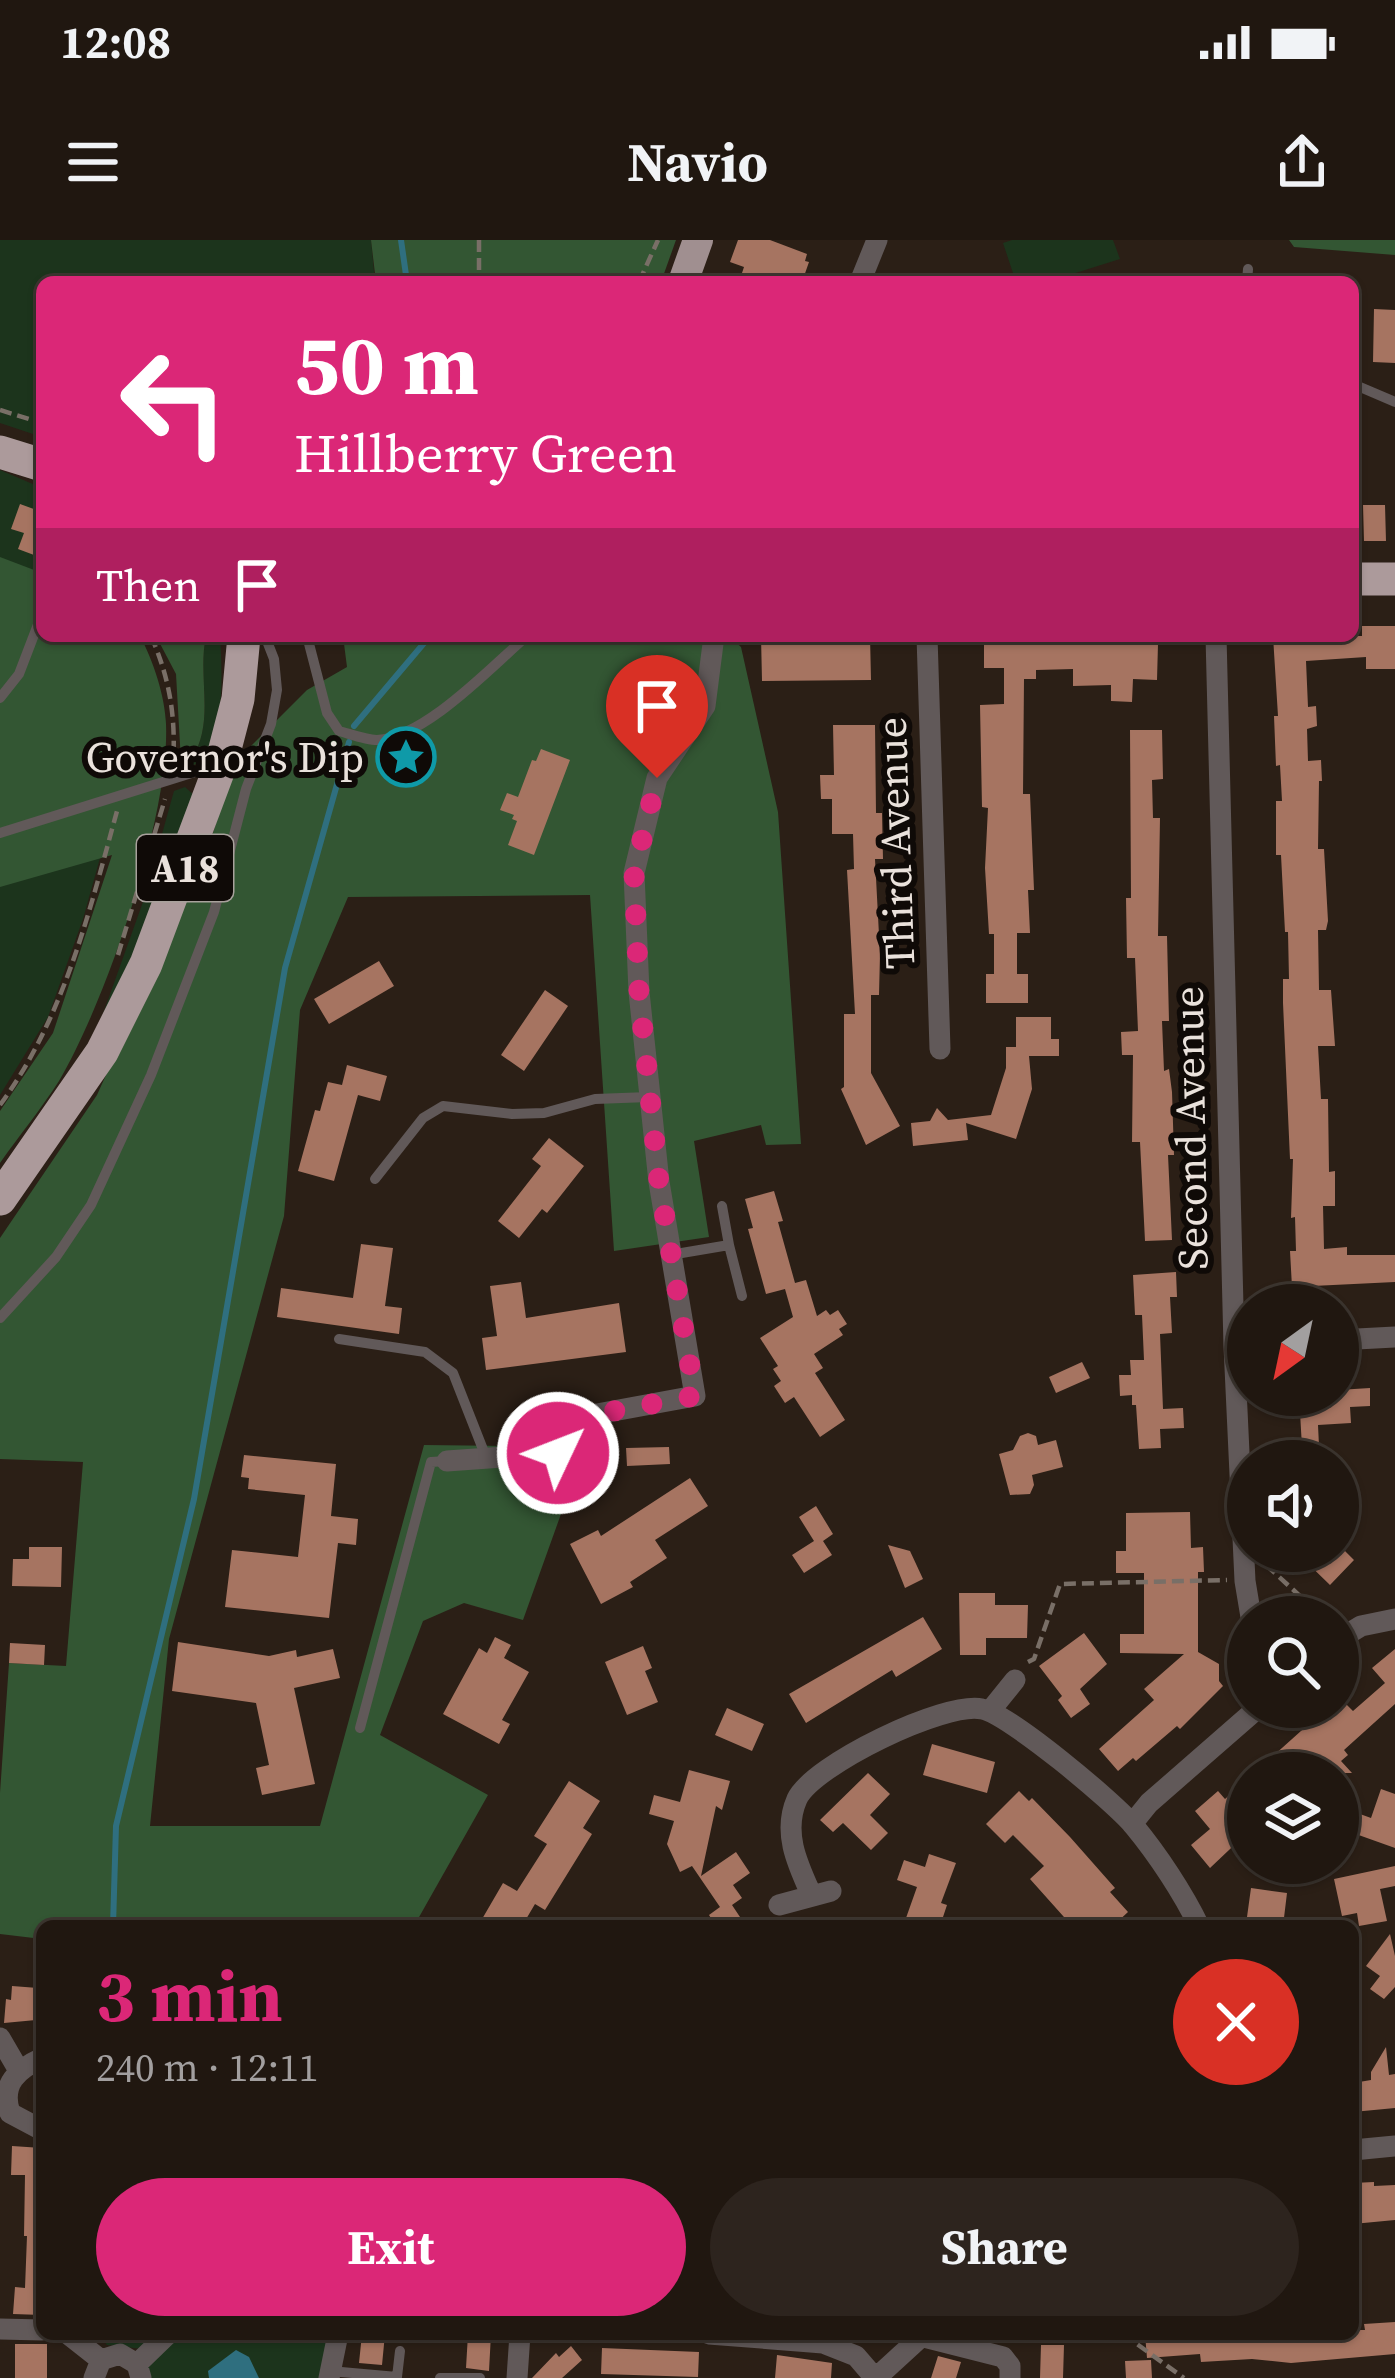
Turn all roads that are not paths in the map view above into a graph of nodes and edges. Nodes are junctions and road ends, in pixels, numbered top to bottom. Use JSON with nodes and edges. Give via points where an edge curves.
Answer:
{"nodes":[{"id":1,"x":698,"y":240,"type":"edge"},
{"id":2,"x":877,"y":240,"type":"edge"},
{"id":3,"x":685,"y":276,"type":"edge"},
{"id":4,"x":862,"y":276,"type":"edge"},
{"id":5,"x":1359,"y":387,"type":"edge"},
{"id":6,"x":1395,"y":402,"type":"edge"},
{"id":7,"x":0,"y":452,"type":"edge"},
{"id":8,"x":36,"y":463,"type":"edge"},
{"id":9,"x":1395,"y":578,"type":"edge"},
{"id":10,"x":1359,"y":580,"type":"edge"},
{"id":11,"x":36,"y":630,"type":"edge"},
{"id":12,"x":243,"y":642,"type":"edge"},
{"id":13,"x":267,"y":642,"type":"edge"},
{"id":14,"x":309,"y":642,"type":"edge"},
{"id":15,"x":520,"y":642,"type":"edge"},
{"id":16,"x":713,"y":642,"type":"edge"},
{"id":17,"x":927,"y":642,"type":"edge"},
{"id":18,"x":1216,"y":642,"type":"edge"},
{"id":19,"x":0,"y":698,"type":"edge"},
{"id":20,"x":221,"y":764,"type":"junction"},
{"id":21,"x":0,"y":833,"type":"edge"},
{"id":22,"x":940,"y":1048,"type":"dead end"},
{"id":23,"x":650,"y":1096,"type":"junction"},
{"id":24,"x":375,"y":1179,"type":"dead end"},
{"id":25,"x":0,"y":1199,"type":"edge"},
{"id":26,"x":722,"y":1206,"type":"dead end"},
{"id":27,"x":729,"y":1245,"type":"junction"},
{"id":28,"x":670,"y":1255,"type":"junction"},
{"id":29,"x":1239,"y":1284,"type":"edge"},
{"id":30,"x":742,"y":1296,"type":"dead end"},
{"id":31,"x":0,"y":1318,"type":"edge"},
{"id":32,"x":1395,"y":1337,"type":"edge"},
{"id":33,"x":338,"y":1339,"type":"dead end"},
{"id":34,"x":1359,"y":1339,"type":"edge"},
{"id":35,"x":1242,"y":1416,"type":"edge"},
{"id":36,"x":487,"y":1458,"type":"junction"},
{"id":37,"x":448,"y":1461,"type":"joint"},
{"id":38,"x":1248,"y":1596,"type":"edge"},
{"id":39,"x":1395,"y":1618,"type":"edge"},
{"id":40,"x":1359,"y":1627,"type":"edge"},
{"id":41,"x":1016,"y":1680,"type":"road end"},
{"id":42,"x":990,"y":1711,"type":"junction"},
{"id":43,"x":360,"y":1728,"type":"dead end"},
{"id":44,"x":1235,"y":1728,"type":"edge"},
{"id":45,"x":1132,"y":1824,"type":"junction"},
{"id":46,"x":779,"y":1906,"type":"dead end"},
{"id":47,"x":1195,"y":1920,"type":"edge"},
{"id":48,"x":0,"y":2038,"type":"edge"},
{"id":49,"x":36,"y":2061,"type":"edge"},
{"id":50,"x":18,"y":2069,"type":"junction"},
{"id":51,"x":36,"y":2126,"type":"edge"},
{"id":52,"x":1395,"y":2146,"type":"edge"},
{"id":53,"x":1359,"y":2149,"type":"edge"},
{"id":54,"x":0,"y":2329,"type":"edge"},
{"id":55,"x":36,"y":2330,"type":"edge"},
{"id":56,"x":73,"y":2340,"type":"edge"},
{"id":57,"x":163,"y":2340,"type":"edge"},
{"id":58,"x":337,"y":2340,"type":"edge"},
{"id":59,"x":520,"y":2340,"type":"edge"},
{"id":60,"x":786,"y":2340,"type":"edge"},
{"id":61,"x":919,"y":2340,"type":"edge"},
{"id":62,"x":939,"y":2340,"type":"edge"},
{"id":63,"x":400,"y":2350,"type":"dead end"},
{"id":64,"x":98,"y":2369,"type":"edge"},
{"id":65,"x":139,"y":2371,"type":"edge"},
{"id":66,"x":329,"y":2375,"type":"edge"},
{"id":67,"x":440,"y":2378,"type":"edge"},
{"id":68,"x":480,"y":2378,"type":"edge"},
{"id":69,"x":517,"y":2378,"type":"edge"},
{"id":70,"x":876,"y":2378,"type":"edge"},
{"id":71,"x":1010,"y":2378,"type":"edge"}],
"edges":[{"from":1,"to":3,"type":"main road"},
{"from":2,"to":4,"type":"street"},
{"from":5,"to":6,"type":"lane"},
{"from":7,"to":8,"type":"highway"},
{"from":9,"to":10,"type":"highway"},
{"from":11,"to":19,"type":"lane"},
{"from":12,"to":20,"type":"highway","number":"A18"},
{"from":13,"to":31,"type":"lane","via":[[277,690],[271,724],[214,912],[151,1075],[91,1205]]},
{"from":14,"to":15,"type":"lane","via":[[339,731],[377,740],[411,729]]},
{"from":16,"to":23,"type":"street","via":[[705,706],[657,778],[634,873]]},
{"from":17,"to":22,"type":"street","name":"Third Avenue"},
{"from":18,"to":29,"type":"street","name":"Second Avenue"},
{"from":20,"to":21,"type":"lane"},
{"from":20,"to":25,"type":"highway","number":"A18","via":[[146,964],[102,1052]]},
{"from":23,"to":24,"type":"lane","via":[[544,1113],[443,1106],[423,1118]]},
{"from":23,"to":28,"type":"street"},
{"from":26,"to":27,"type":"lane"},
{"from":27,"to":28,"type":"lane"},
{"from":27,"to":30,"type":"lane"},
{"from":28,"to":36,"type":"street","via":[[695,1396],[586,1416],[558,1453]]},
{"from":32,"to":34,"type":"street"},
{"from":33,"to":36,"type":"lane","via":[[425,1352],[453,1373]]},
{"from":35,"to":38,"type":"street","name":"Second Avenue"},
{"from":36,"to":37,"type":"street"},
{"from":37,"to":43,"type":"lane","via":[[431,1462]]},
{"from":39,"to":40,"type":"street"},
{"from":41,"to":42,"type":"street"},
{"from":42,"to":45,"type":"street"},
{"from":42,"to":46,"type":"street","via":[[941,1713],[874,1741],[812,1782],[798,1798],[792,1852],[821,1893]]},
{"from":44,"to":45,"type":"street"},
{"from":45,"to":47,"type":"street"},
{"from":48,"to":50,"type":"street"},
{"from":49,"to":50,"type":"street"},
{"from":50,"to":51,"type":"street","via":[[7,2106]]},
{"from":52,"to":53,"type":"street"},
{"from":54,"to":55,"type":"street"},
{"from":56,"to":64,"type":"street"},
{"from":57,"to":65,"type":"street"},
{"from":58,"to":66,"type":"street"},
{"from":59,"to":69,"type":"street"},
{"from":60,"to":70,"type":"street","via":[[856,2356]]},
{"from":61,"to":70,"type":"street"},
{"from":62,"to":71,"type":"street","via":[[1003,2357]]},
{"from":63,"to":66,"type":"lane","via":[[398,2377]]},
{"from":64,"to":65,"type":"street","via":[[120,2354]]},
{"from":67,"to":68,"type":"lane"}]}
